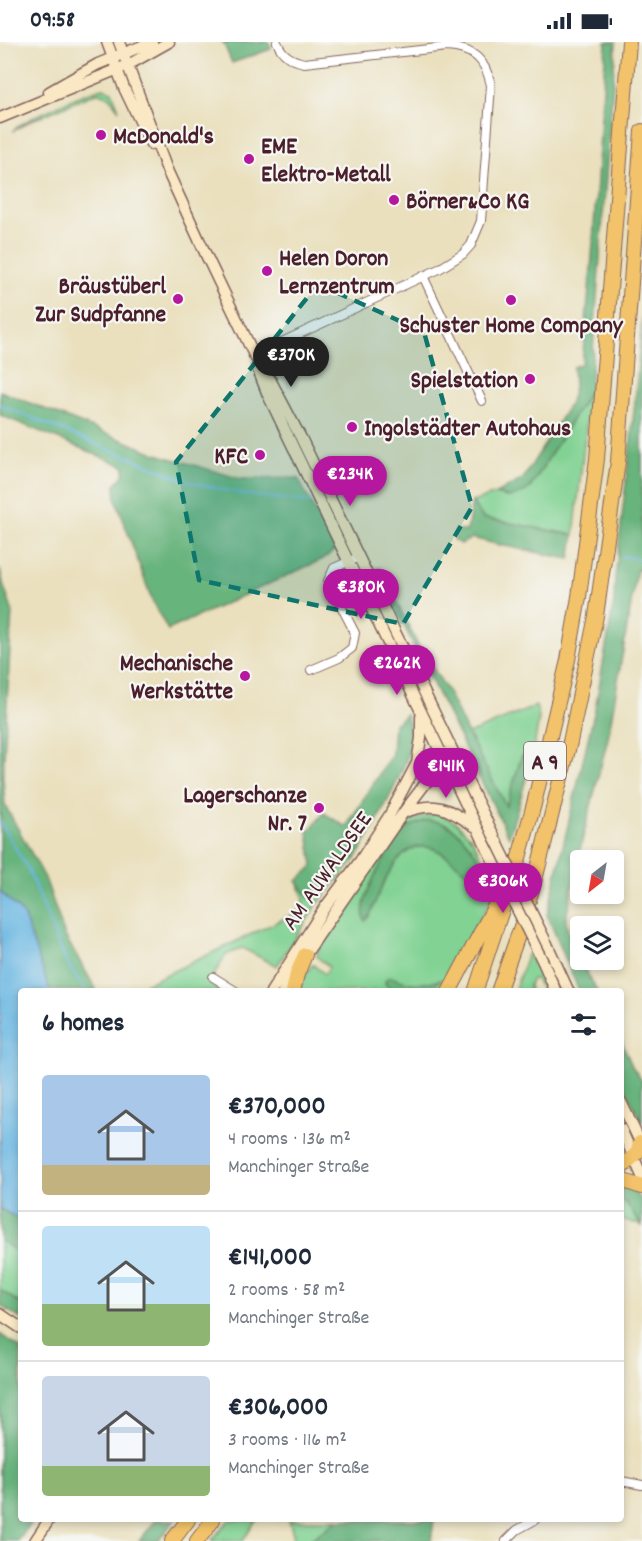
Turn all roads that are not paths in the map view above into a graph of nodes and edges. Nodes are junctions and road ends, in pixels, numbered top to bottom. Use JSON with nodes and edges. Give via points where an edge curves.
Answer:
{"nodes":[{"id":1,"x":107,"y":42,"type":"edge"},
{"id":2,"x":119,"y":42,"type":"edge"},
{"id":3,"x":152,"y":42,"type":"edge"},
{"id":4,"x":169,"y":42,"type":"edge"},
{"id":5,"x":277,"y":42,"type":"edge"},
{"id":6,"x":629,"y":42,"type":"edge"},
{"id":7,"x":123,"y":53,"type":"junction"},
{"id":8,"x":112,"y":58,"type":"junction"},
{"id":9,"x":128,"y":65,"type":"junction"},
{"id":10,"x":116,"y":69,"type":"junction"},
{"id":11,"x":29,"y":105,"type":"junction"},
{"id":12,"x":0,"y":118,"type":"edge"},
{"id":13,"x":642,"y":131,"type":"edge"},
{"id":14,"x":167,"y":170,"type":"junction"},
{"id":15,"x":423,"y":276,"type":"junction"},
{"id":16,"x":254,"y":355,"type":"junction"},
{"id":17,"x":482,"y":401,"type":"dead end"},
{"id":18,"x":354,"y":559,"type":"junction"},
{"id":19,"x":311,"y":670,"type":"dead end"},
{"id":20,"x":421,"y":713,"type":"junction"},
{"id":21,"x":448,"y":742,"type":"junction"},
{"id":22,"x":442,"y":758,"type":"junction"},
{"id":23,"x":417,"y":764,"type":"junction"},
{"id":24,"x":459,"y":767,"type":"junction"},
{"id":25,"x":403,"y":813,"type":"junction"},
{"id":26,"x":477,"y":828,"type":"junction"},
{"id":27,"x":518,"y":861,"type":"junction"},
{"id":28,"x":305,"y":955,"type":"junction"},
{"id":29,"x":213,"y":977,"type":"dead end"},
{"id":30,"x":232,"y":988,"type":"edge"},
{"id":31,"x":274,"y":988,"type":"edge"},
{"id":32,"x":286,"y":988,"type":"edge"},
{"id":33,"x":294,"y":988,"type":"edge"},
{"id":34,"x":451,"y":988,"type":"edge"},
{"id":35,"x":477,"y":988,"type":"edge"},
{"id":36,"x":499,"y":988,"type":"edge"},
{"id":37,"x":554,"y":988,"type":"edge"},
{"id":38,"x":567,"y":988,"type":"edge"},
{"id":39,"x":624,"y":1112,"type":"edge"},
{"id":40,"x":624,"y":1134,"type":"edge"},
{"id":41,"x":636,"y":1153,"type":"edge"},
{"id":42,"x":624,"y":1165,"type":"edge"},
{"id":43,"x":642,"y":1176,"type":"edge"},
{"id":44,"x":624,"y":1181,"type":"edge"},
{"id":45,"x":642,"y":1187,"type":"edge"},
{"id":46,"x":0,"y":1314,"type":"edge"},
{"id":47,"x":18,"y":1326,"type":"edge"},
{"id":48,"x":624,"y":1481,"type":"edge"},
{"id":49,"x":642,"y":1485,"type":"edge"},
{"id":50,"x":48,"y":1522,"type":"edge"},
{"id":51,"x":186,"y":1522,"type":"edge"},
{"id":52,"x":211,"y":1522,"type":"edge"},
{"id":53,"x":532,"y":1522,"type":"edge"},
{"id":54,"x":34,"y":1541,"type":"edge"},
{"id":55,"x":172,"y":1541,"type":"edge"},
{"id":56,"x":197,"y":1541,"type":"edge"},
{"id":57,"x":506,"y":1541,"type":"edge"}],
"edges":[{"from":1,"to":8,"type":"main road"},
{"from":2,"to":7,"type":"main road"},
{"from":3,"to":7,"type":"main road"},
{"from":4,"to":9,"type":"main road"},
{"from":5,"to":15,"type":"street","via":[[286,57],[304,63],[447,47],[470,51],[484,64],[492,85],[481,221],[463,254]]},
{"from":6,"to":27,"type":"highway","number":"A 9","via":[[589,529],[565,672]]},
{"from":7,"to":8,"type":"main road"},
{"from":7,"to":9,"type":"main road"},
{"from":8,"to":10,"type":"main road"},
{"from":8,"to":11,"type":"main road"},
{"from":9,"to":10,"type":"main road"},
{"from":9,"to":14,"type":"main road"},
{"from":10,"to":11,"type":"main road"},
{"from":10,"to":14,"type":"main road"},
{"from":11,"to":12,"type":"main road"},
{"from":13,"to":36,"type":"highway","number":"A 9","via":[[618,462],[596,616],[537,872]]},
{"from":14,"to":16,"type":"main road"},
{"from":15,"to":16,"type":"street"},
{"from":15,"to":17,"type":"street"},
{"from":16,"to":18,"type":"main road","via":[[268,395]]},
{"from":18,"to":19,"type":"street","via":[[334,568],[328,581],[355,633],[352,648]]},
{"from":18,"to":20,"type":"main road"},
{"from":18,"to":21,"type":"main road"},
{"from":20,"to":22,"type":"main road"},
{"from":20,"to":23,"type":"main road"},
{"from":21,"to":22,"type":"main road","name":"AM AUWALDSEE"},
{"from":21,"to":24,"type":"main road"},
{"from":22,"to":23,"type":"main road","via":[[427,757]]},
{"from":22,"to":24,"type":"main road"},
{"from":22,"to":25,"type":"main road","name":"AM AUWALDSEE"},
{"from":22,"to":26,"type":"main road"},
{"from":23,"to":31,"type":"main road","name":"AM AUWALDSEE","via":[[389,816]]},
{"from":24,"to":38,"type":"main road","bridge":true},
{"from":25,"to":26,"type":"main road","via":[[425,806],[443,807]]},
{"from":25,"to":28,"type":"main road","name":"AM AUWALDSEE"},
{"from":26,"to":37,"type":"main road","bridge":true},
{"from":27,"to":34,"type":"highway"},
{"from":27,"to":35,"type":"highway","number":"A 9"},
{"from":28,"to":32,"type":"main road","name":"AM AUWALDSEE"},
{"from":28,"to":33,"type":"highway"},
{"from":29,"to":30,"type":"street"},
{"from":39,"to":41,"type":"main road"},
{"from":40,"to":41,"type":"main road"},
{"from":41,"to":42,"type":"highway"},
{"from":41,"to":43,"type":"main road"},
{"from":44,"to":45,"type":"highway"},
{"from":46,"to":47,"type":"main road"},
{"from":48,"to":49,"type":"street"},
{"from":50,"to":54,"type":"main road"},
{"from":51,"to":55,"type":"highway"},
{"from":52,"to":56,"type":"highway"},
{"from":53,"to":57,"type":"street"}]}
